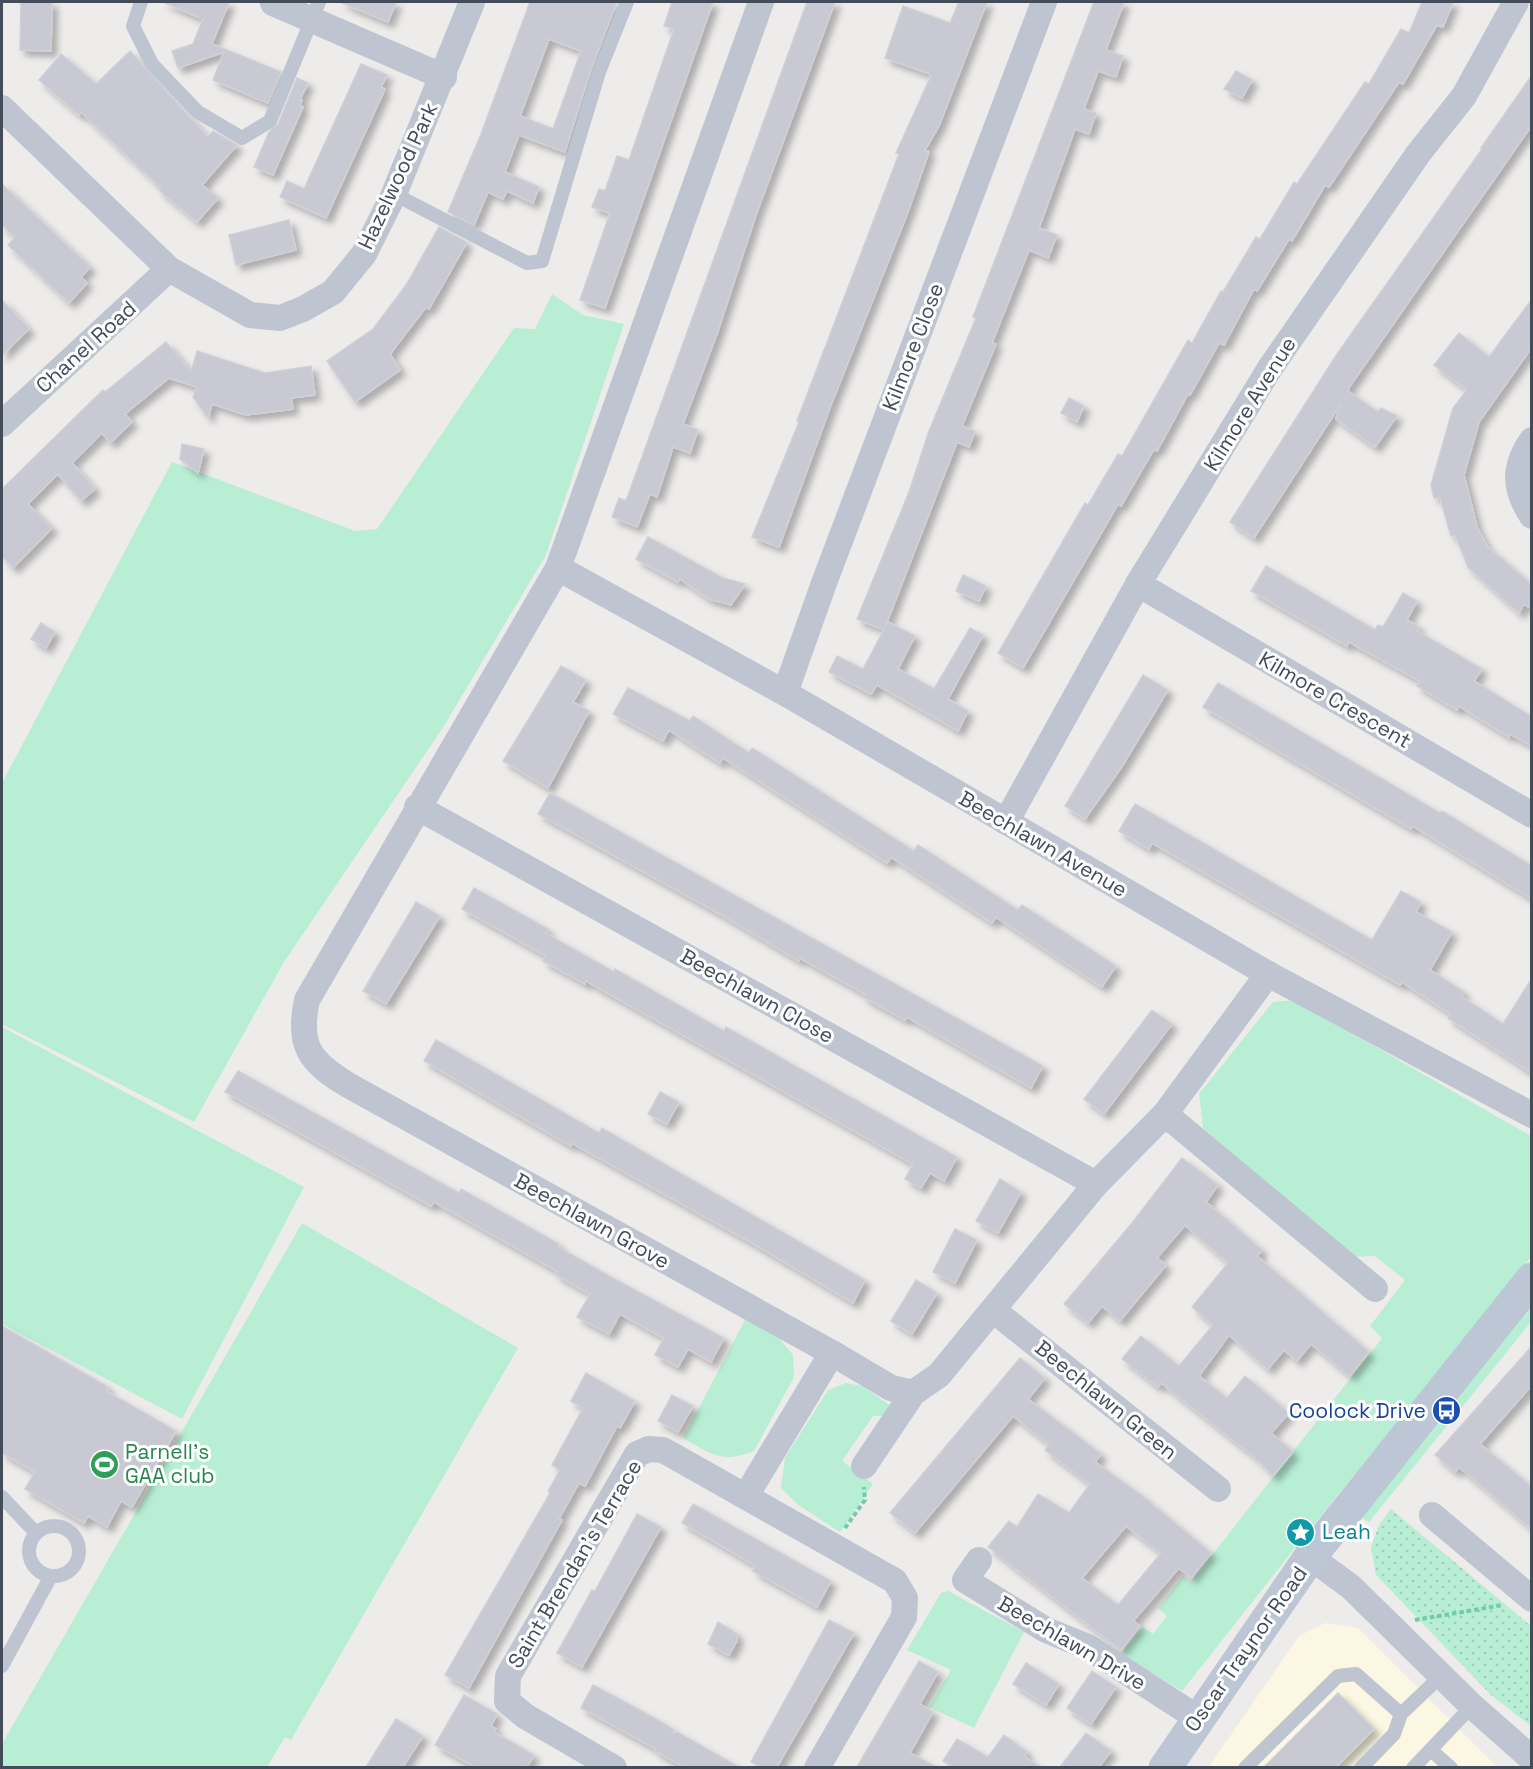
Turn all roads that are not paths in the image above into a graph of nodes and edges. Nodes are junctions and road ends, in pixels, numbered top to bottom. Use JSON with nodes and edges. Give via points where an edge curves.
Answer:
{"nodes":[{"id":1,"x":141,"y":2,"type":"edge"},
{"id":2,"x":472,"y":2,"type":"edge"},
{"id":3,"x":627,"y":2,"type":"edge"},
{"id":4,"x":761,"y":2,"type":"edge"},
{"id":5,"x":1044,"y":2,"type":"edge"},
{"id":6,"x":1516,"y":2,"type":"edge"},
{"id":7,"x":273,"y":3,"type":"dead end"},
{"id":8,"x":315,"y":10,"type":"edge"},
{"id":9,"x":444,"y":77,"type":"junction"},
{"id":10,"x":2,"y":108,"type":"edge"},
{"id":11,"x":394,"y":194,"type":"junction"},
{"id":12,"x":169,"y":269,"type":"junction"},
{"id":13,"x":2,"y":424,"type":"edge"},
{"id":14,"x":1532,"y":440,"type":"edge"},
{"id":15,"x":1526,"y":508,"type":"edge"},
{"id":16,"x":558,"y":568,"type":"junction"},
{"id":17,"x":1138,"y":584,"type":"junction"},
{"id":18,"x":785,"y":693,"type":"junction"},
{"id":19,"x":417,"y":807,"type":"junction"},
{"id":20,"x":1532,"y":815,"type":"edge"},
{"id":21,"x":1006,"y":822,"type":"junction"},
{"id":22,"x":1268,"y":974,"type":"junction"},
{"id":23,"x":1165,"y":1114,"type":"junction"},
{"id":24,"x":1532,"y":1115,"type":"edge"},
{"id":25,"x":1096,"y":1184,"type":"junction"},
{"id":26,"x":1532,"y":1279,"type":"edge"},
{"id":27,"x":1375,"y":1289,"type":"dead end"},
{"id":28,"x":993,"y":1310,"type":"junction"},
{"id":29,"x":832,"y":1353,"type":"junction"},
{"id":30,"x":913,"y":1393,"type":"junction"},
{"id":31,"x":864,"y":1466,"type":"road end"},
{"id":32,"x":1218,"y":1490,"type":"dead end"},
{"id":33,"x":746,"y":1496,"type":"junction"},
{"id":34,"x":2,"y":1497,"type":"edge"},
{"id":35,"x":1432,"y":1515,"type":"dead end"},
{"id":36,"x":35,"y":1532,"type":"junction"},
{"id":37,"x":1310,"y":1557,"type":"junction"},
{"id":38,"x":979,"y":1560,"type":"dead end"},
{"id":39,"x":51,"y":1576,"type":"junction"},
{"id":40,"x":1528,"y":1596,"type":"edge"},
{"id":41,"x":2,"y":1666,"type":"edge"},
{"id":42,"x":1442,"y":1675,"type":"junction"},
{"id":43,"x":1472,"y":1706,"type":"junction"},
{"id":44,"x":1401,"y":1714,"type":"junction"},
{"id":45,"x":1199,"y":1719,"type":"junction"},
{"id":46,"x":1431,"y":1750,"type":"junction"},
{"id":47,"x":1532,"y":1759,"type":"edge"},
{"id":48,"x":614,"y":1767,"type":"edge"},
{"id":49,"x":817,"y":1767,"type":"edge"},
{"id":50,"x":1165,"y":1767,"type":"edge"},
{"id":51,"x":1245,"y":1767,"type":"edge"},
{"id":52,"x":1361,"y":1767,"type":"edge"},
{"id":53,"x":1413,"y":1767,"type":"edge"},
{"id":54,"x":1451,"y":1767,"type":"edge"}],
"edges":[{"from":1,"to":8,"type":"lane","via":[[133,26],[153,64],[198,112],[242,138],[270,122]]},
{"from":2,"to":9,"type":"street","name":"Hazelwood Park"},
{"from":3,"to":11,"type":"lane","via":[[599,72],[542,261],[527,263]]},
{"from":4,"to":16,"type":"street"},
{"from":5,"to":18,"type":"street","name":"Kilmore Close"},
{"from":6,"to":17,"type":"street","name":"Kilmore Avenue","via":[[1464,96],[1418,154],[1270,368]]},
{"from":7,"to":8,"type":"street"},
{"from":8,"to":9,"type":"street"},
{"from":9,"to":11,"type":"street","name":"Hazelwood Park"},
{"from":10,"to":12,"type":"street","name":"Hazelwood Park"},
{"from":11,"to":12,"type":"street","name":"Hazelwood Park","via":[[364,254],[333,292],[280,318],[250,315]]},
{"from":12,"to":13,"type":"street","name":"Chanel Road"},
{"from":14,"to":15,"type":"street","via":[[1522,454],[1517,479]]},
{"from":16,"to":18,"type":"street","name":"Beechlawn Avenue"},
{"from":16,"to":19,"type":"street"},
{"from":17,"to":20,"type":"street","name":"Kilmore Crescent"},
{"from":17,"to":21,"type":"street","name":"Kilmore Avenue"},
{"from":18,"to":21,"type":"street","name":"Beechlawn Avenue"},
{"from":19,"to":25,"type":"street","name":"Beechlawn Close"},
{"from":19,"to":29,"type":"street","name":"Beechlawn Grove","via":[[307,1000],[304,1041],[314,1060],[330,1074]]},
{"from":21,"to":22,"type":"street","name":"Beechlawn Avenue"},
{"from":22,"to":23,"type":"street"},
{"from":22,"to":24,"type":"street","name":"Beechlawn Avenue"},
{"from":23,"to":25,"type":"street"},
{"from":23,"to":27,"type":"street"},
{"from":25,"to":28,"type":"street"},
{"from":26,"to":37,"type":"main road","name":"Oscar Traynor Road"},
{"from":28,"to":30,"type":"street","via":[[939,1375]]},
{"from":28,"to":32,"type":"street","name":"Beechlawn Green"},
{"from":29,"to":30,"type":"street","name":"Beechlawn Grove","via":[[891,1388]]},
{"from":29,"to":33,"type":"street"},
{"from":30,"to":31,"type":"street"},
{"from":33,"to":48,"type":"street","name":"Saint Brendan's Terrace","via":[[663,1450],[637,1454],[508,1676],[507,1701],[525,1716]]},
{"from":33,"to":49,"type":"street","name":"Saint Brendan's Terrace","via":[[895,1581],[905,1598],[904,1617]]},
{"from":34,"to":36,"type":"lane"},
{"from":35,"to":40,"type":"street"},
{"from":36,"to":39,"type":"lane","via":[[28,1547],[31,1563]]},
{"from":36,"to":39,"type":"lane","via":[[59,1526],[74,1534],[78,1542],[74,1566],[60,1576]]},
{"from":37,"to":42,"type":"street","via":[[1351,1587]]},
{"from":37,"to":45,"type":"main road","name":"Oscar Traynor Road"},
{"from":38,"to":45,"type":"street","name":"Beechlawn Drive","via":[[965,1580],[1046,1630],[1088,1647]]},
{"from":39,"to":41,"type":"lane"},
{"from":42,"to":43,"type":"street"},
{"from":42,"to":44,"type":"lane"},
{"from":43,"to":46,"type":"lane"},
{"from":43,"to":47,"type":"street"},
{"from":44,"to":51,"type":"lane","via":[[1356,1674],[1338,1676]]},
{"from":44,"to":52,"type":"lane","via":[[1394,1734]]},
{"from":45,"to":50,"type":"main road","name":"Oscar Traynor Road"},
{"from":46,"to":53,"type":"lane"},
{"from":46,"to":54,"type":"lane"}]}
